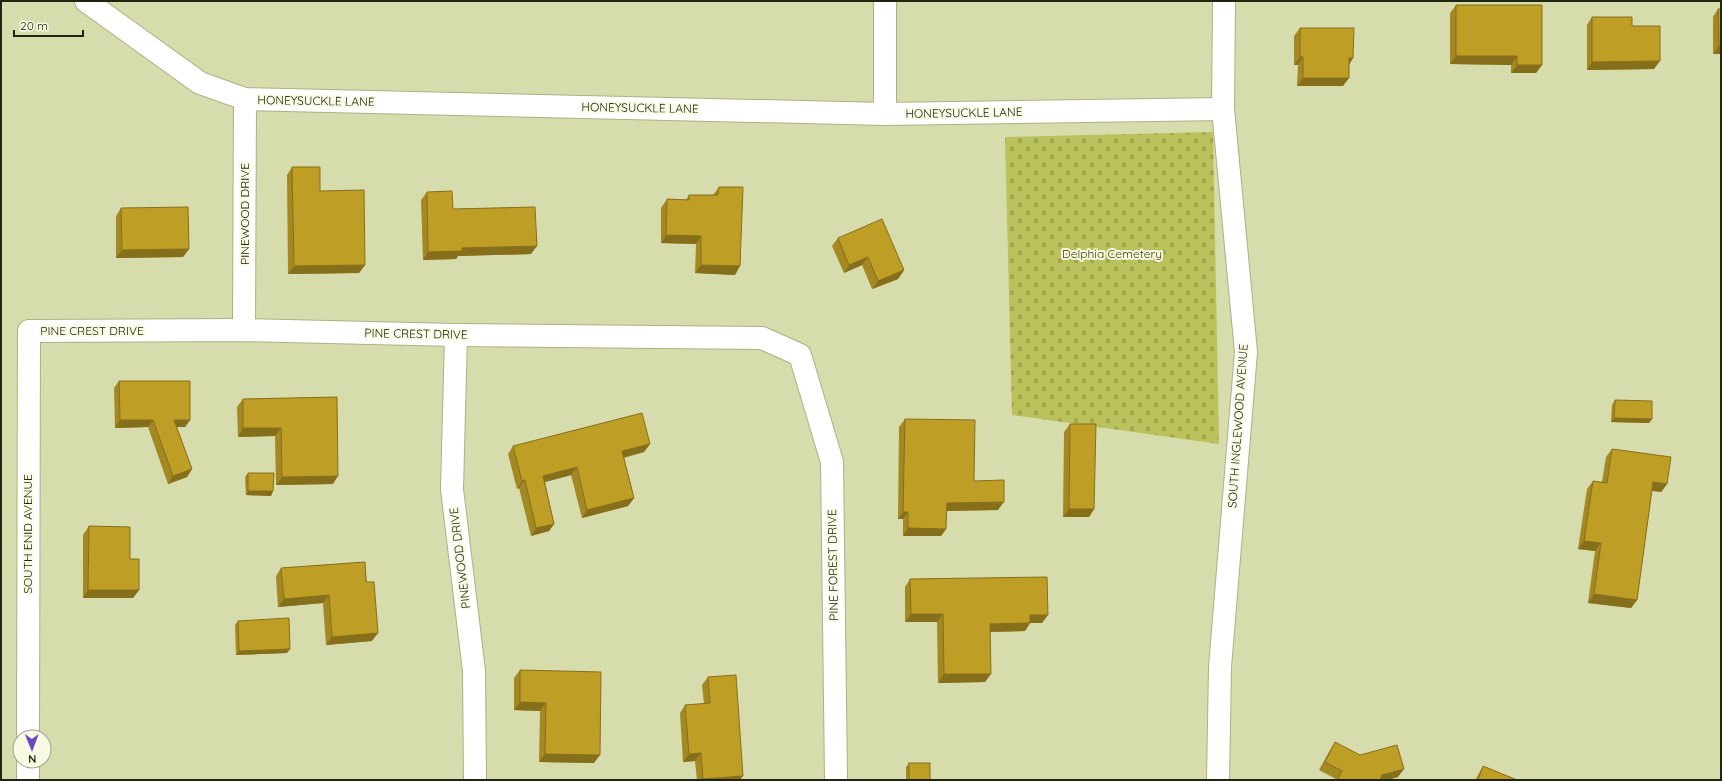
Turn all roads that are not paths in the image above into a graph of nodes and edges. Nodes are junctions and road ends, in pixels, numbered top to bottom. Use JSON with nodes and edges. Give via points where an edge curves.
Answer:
{"nodes":[{"id":1,"x":86,"y":1,"type":"edge"},
{"id":2,"x":884,"y":1,"type":"edge"},
{"id":3,"x":1224,"y":1,"type":"edge"},
{"id":4,"x":246,"y":99,"type":"junction"},
{"id":5,"x":1223,"y":109,"type":"junction"},
{"id":6,"x":885,"y":114,"type":"junction"},
{"id":7,"x":244,"y":330,"type":"junction"},
{"id":8,"x":29,"y":331,"type":"joint"},
{"id":9,"x":456,"y":335,"type":"junction"},
{"id":10,"x":800,"y":355,"type":"joint"},
{"id":11,"x":28,"y":729,"type":"edge"},
{"id":12,"x":28,"y":769,"type":"edge"},
{"id":13,"x":28,"y":780,"type":"edge"},
{"id":14,"x":475,"y":780,"type":"edge"},
{"id":15,"x":836,"y":780,"type":"edge"},
{"id":16,"x":1218,"y":780,"type":"edge"}],
"edges":[{"from":1,"to":4,"type":"street","name":"HONEYSUCKLE LANE","via":[[200,83]]},
{"from":2,"to":6,"type":"street"},
{"from":3,"to":5,"type":"street","name":"SOUTH INGLEWOOD AVENUE"},
{"from":4,"to":6,"type":"street","name":"HONEYSUCKLE LANE"},
{"from":4,"to":7,"type":"street","name":"PINEWOOD DRIVE"},
{"from":5,"to":6,"type":"street","name":"HONEYSUCKLE LANE"},
{"from":5,"to":16,"type":"street","name":"SOUTH INGLEWOOD AVENUE","via":[[1246,352],[1220,667]]},
{"from":7,"to":8,"type":"street","name":"PINE CREST DRIVE"},
{"from":7,"to":9,"type":"street","name":"PINE CREST DRIVE"},
{"from":8,"to":11,"type":"street","name":"SOUTH ENID AVENUE"},
{"from":9,"to":10,"type":"street","name":"PINE CREST DRIVE","via":[[762,338]]},
{"from":9,"to":14,"type":"street","name":"PINEWOOD DRIVE","via":[[452,488],[474,671]]},
{"from":10,"to":15,"type":"street","name":"PINE FOREST DRIVE","via":[[832,462]]},
{"from":12,"to":13,"type":"street"}]}
